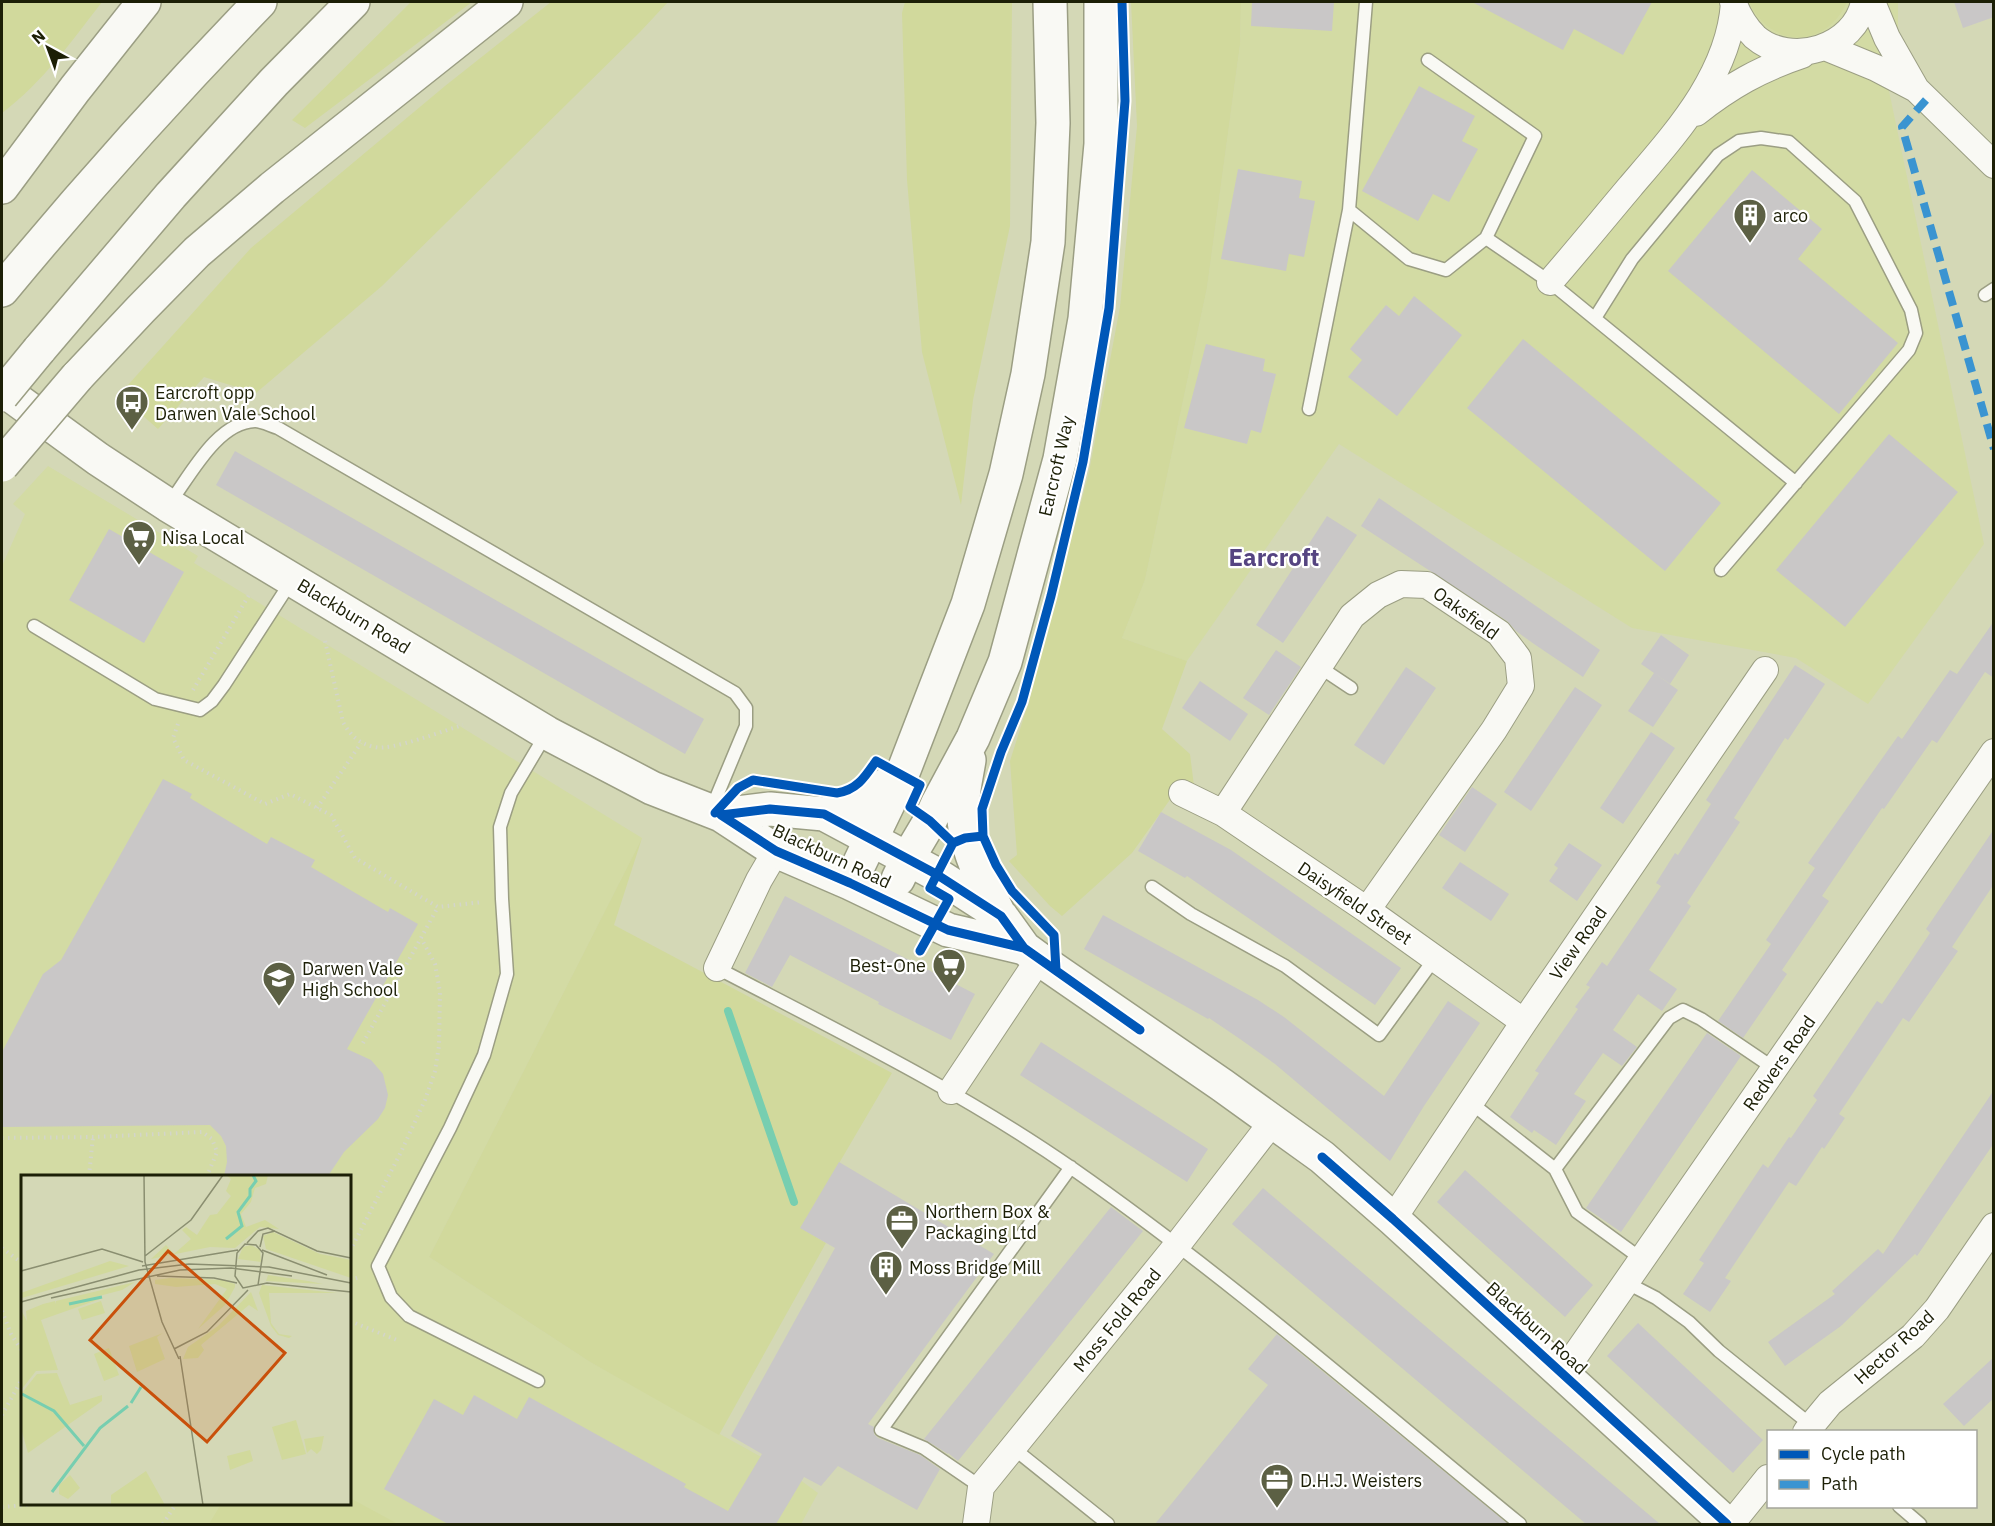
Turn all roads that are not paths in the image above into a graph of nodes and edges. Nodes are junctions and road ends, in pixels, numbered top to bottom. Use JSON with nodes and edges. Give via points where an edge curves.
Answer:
{"nodes":[{"id":1,"x":144,"y":2,"type":"edge"},
{"id":2,"x":260,"y":2,"type":"edge"},
{"id":3,"x":352,"y":2,"type":"edge"},
{"id":4,"x":506,"y":2,"type":"edge"},
{"id":5,"x":1050,"y":2,"type":"edge"},
{"id":6,"x":1101,"y":2,"type":"edge"},
{"id":7,"x":1366,"y":2,"type":"edge"},
{"id":8,"x":1733,"y":2,"type":"edge"},
{"id":9,"x":1864,"y":2,"type":"edge"},
{"id":10,"x":1872,"y":2,"type":"edge"},
{"id":11,"x":1821,"y":49,"type":"junction"},
{"id":12,"x":1428,"y":60,"type":"dead end"},
{"id":13,"x":1916,"y":89,"type":"junction"},
{"id":14,"x":1686,"y":121,"type":"junction"},
{"id":15,"x":1984,"y":148,"type":"edge"},
{"id":16,"x":1994,"y":165,"type":"edge"},
{"id":17,"x":2,"y":187,"type":"edge"},
{"id":18,"x":1349,"y":210,"type":"junction"},
{"id":19,"x":1486,"y":238,"type":"junction"},
{"id":20,"x":1550,"y":282,"type":"junction"},
{"id":21,"x":2,"y":290,"type":"edge"},
{"id":22,"x":1595,"y":318,"type":"junction"},
{"id":23,"x":2,"y":389,"type":"edge"},
{"id":24,"x":2,"y":395,"type":"edge"},
{"id":25,"x":1309,"y":409,"type":"dead end"},
{"id":26,"x":2,"y":465,"type":"edge"},
{"id":27,"x":1796,"y":483,"type":"junction"},
{"id":28,"x":168,"y":505,"type":"junction"},
{"id":29,"x":1721,"y":570,"type":"dead end"},
{"id":30,"x":293,"y":579,"type":"junction"},
{"id":31,"x":34,"y":626,"type":"dead end"},
{"id":32,"x":1318,"y":666,"type":"junction"},
{"id":33,"x":1765,"y":670,"type":"dead end"},
{"id":34,"x":1351,"y":688,"type":"dead end"},
{"id":35,"x":547,"y":733,"type":"junction"},
{"id":36,"x":973,"y":738,"type":"junction"},
{"id":37,"x":1994,"y":752,"type":"edge"},
{"id":38,"x":902,"y":775,"type":"junction"},
{"id":39,"x":1182,"y":793,"type":"dead end"},
{"id":40,"x":1222,"y":813,"type":"junction"},
{"id":41,"x":716,"y":814,"type":"junction"},
{"id":42,"x":824,"y":814,"type":"junction"},
{"id":43,"x":871,"y":838,"type":"junction"},
{"id":44,"x":776,"y":851,"type":"junction"},
{"id":45,"x":908,"y":858,"type":"junction"},
{"id":46,"x":850,"y":883,"type":"junction"},
{"id":47,"x":1152,"y":888,"type":"dead end"},
{"id":48,"x":887,"y":900,"type":"junction"},
{"id":49,"x":1367,"y":909,"type":"junction"},
{"id":50,"x":1000,"y":916,"type":"junction"},
{"id":51,"x":1032,"y":954,"type":"junction"},
{"id":52,"x":1435,"y":958,"type":"junction"},
{"id":53,"x":717,"y":968,"type":"joint"},
{"id":54,"x":1524,"y":1022,"type":"junction"},
{"id":55,"x":1775,"y":1069,"type":"junction"},
{"id":56,"x":951,"y":1091,"type":"junction"},
{"id":57,"x":1471,"y":1104,"type":"junction"},
{"id":58,"x":1273,"y":1121,"type":"junction"},
{"id":59,"x":1071,"y":1167,"type":"junction"},
{"id":60,"x":1555,"y":1169,"type":"junction"},
{"id":61,"x":1393,"y":1219,"type":"junction"},
{"id":62,"x":1994,"y":1226,"type":"edge"},
{"id":63,"x":1178,"y":1244,"type":"junction"},
{"id":64,"x":1643,"y":1260,"type":"junction"},
{"id":65,"x":1627,"y":1283,"type":"junction"},
{"id":66,"x":1563,"y":1373,"type":"junction"},
{"id":67,"x":538,"y":1381,"type":"dead end"},
{"id":68,"x":1808,"y":1428,"type":"edge"},
{"id":69,"x":1013,"y":1448,"type":"junction"},
{"id":70,"x":1767,"y":1479,"type":"edge"},
{"id":71,"x":981,"y":1487,"type":"junction"},
{"id":72,"x":1901,"y":1508,"type":"edge"},
{"id":73,"x":976,"y":1524,"type":"edge"},
{"id":74,"x":1108,"y":1524,"type":"edge"},
{"id":75,"x":1520,"y":1524,"type":"edge"},
{"id":76,"x":1729,"y":1524,"type":"edge"},
{"id":77,"x":1920,"y":1524,"type":"edge"}],
"edges":[{"from":1,"to":17,"type":"highway"},
{"from":2,"to":21,"type":"highway","via":[[178,87]]},
{"from":3,"to":24,"type":"highway","bridge":true,"via":[[171,195]]},
{"from":4,"to":26,"type":"highway","bridge":true,"via":[[197,252],[77,377]]},
{"from":5,"to":38,"type":"highway","via":[[1053,123],[1048,242],[1028,375],[1006,474],[968,604]]},
{"from":6,"to":36,"type":"highway","name":"Earcroft Way","via":[[1101,144],[1083,330],[1057,470],[1005,662]]},
{"from":7,"to":18,"type":"lane"},
{"from":8,"to":11,"type":"street","via":[[1742,22],[1756,38],[1795,52]]},
{"from":8,"to":14,"type":"street","via":[[1730,32],[1722,53]]},
{"from":9,"to":11,"type":"street","via":[[1855,23]]},
{"from":10,"to":13,"type":"street"},
{"from":11,"to":13,"type":"street","via":[[1876,68]]},
{"from":11,"to":14,"type":"street","via":[[1779,62],[1744,79]]},
{"from":12,"to":19,"type":"lane","via":[[1535,136]]},
{"from":13,"to":15,"type":"street"},
{"from":14,"to":20,"type":"street"},
{"from":15,"to":16,"type":"street"},
{"from":18,"to":19,"type":"lane","via":[[1409,259],[1446,270]]},
{"from":18,"to":25,"type":"lane"},
{"from":19,"to":20,"type":"lane"},
{"from":20,"to":22,"type":"lane"},
{"from":22,"to":27,"type":"lane"},
{"from":22,"to":27,"type":"lane","via":[[1632,259],[1718,155],[1739,141],[1761,138],[1789,142],[1856,201],[1911,310],[1916,333],[1909,350]]},
{"from":23,"to":28,"type":"highway","name":"Blackburn Road"},
{"from":27,"to":29,"type":"lane"},
{"from":28,"to":30,"type":"highway","name":"Blackburn Road"},
{"from":28,"to":41,"type":"lane","via":[[218,437],[235,425],[257,421],[278,428],[735,693],[746,708],[746,726]]},
{"from":30,"to":31,"type":"lane","via":[[212,701],[200,710],[155,699]]},
{"from":30,"to":35,"type":"highway","name":"Blackburn Road"},
{"from":32,"to":34,"type":"lane"},
{"from":32,"to":40,"type":"street","name":"Oaksfield"},
{"from":32,"to":49,"type":"street","name":"Oaksfield","via":[[1352,616],[1378,595],[1401,584],[1427,585],[1499,633],[1518,658],[1521,686]]},
{"from":33,"to":54,"type":"street","name":"View Road"},
{"from":35,"to":41,"type":"highway","name":"Blackburn Road","via":[[652,788]]},
{"from":35,"to":67,"type":"lane","via":[[511,793],[500,827],[507,974],[484,1055],[378,1266],[391,1296],[409,1316]]},
{"from":36,"to":45,"type":"highway","name":"Earcroft Way"},
{"from":36,"to":50,"type":"highway","via":[[963,797],[966,838]]},
{"from":37,"to":55,"type":"street","name":"Redvers Road"},
{"from":38,"to":42,"type":"highway","via":[[856,803]]},
{"from":38,"to":43,"type":"highway"},
{"from":39,"to":40,"type":"street","name":"Daisyfield Street"},
{"from":40,"to":49,"type":"street","name":"Daisyfield Street"},
{"from":41,"to":42,"type":"highway","name":"Blackburn Road","via":[[770,809]]},
{"from":41,"to":44,"type":"highway","name":"Blackburn Road"},
{"from":42,"to":43,"type":"highway","name":"Blackburn Road"},
{"from":43,"to":45,"type":"highway","name":"Blackburn Road"},
{"from":43,"to":46,"type":"highway"},
{"from":44,"to":46,"type":"highway","name":"Blackburn Road"},
{"from":44,"to":53,"type":"street"},
{"from":45,"to":48,"type":"highway","name":"Earcroft Way"},
{"from":45,"to":50,"type":"highway","name":"Blackburn Road"},
{"from":46,"to":48,"type":"highway","name":"Blackburn Road"},
{"from":47,"to":52,"type":"lane","via":[[1286,966],[1379,1035]]},
{"from":48,"to":51,"type":"highway","name":"Blackburn Road","via":[[948,930]]},
{"from":49,"to":52,"type":"street","name":"Daisyfield Street"},
{"from":50,"to":51,"type":"highway","name":"Blackburn Road"},
{"from":51,"to":56,"type":"street"},
{"from":51,"to":58,"type":"highway","name":"Blackburn Road"},
{"from":52,"to":54,"type":"street","name":"Daisyfield Street"},
{"from":53,"to":56,"type":"lane"},
{"from":54,"to":57,"type":"street","name":"View Road"},
{"from":55,"to":60,"type":"lane","via":[[1683,1010],[1669,1018]]},
{"from":55,"to":64,"type":"street","name":"Redvers Road"},
{"from":56,"to":59,"type":"lane"},
{"from":57,"to":60,"type":"lane"},
{"from":57,"to":61,"type":"street","name":"View Road"},
{"from":58,"to":61,"type":"highway","name":"Blackburn Road","via":[[1322,1157]]},
{"from":58,"to":63,"type":"street","name":"Moss Fold Road"},
{"from":59,"to":63,"type":"lane"},
{"from":59,"to":71,"type":"lane","via":[[881,1430],[924,1448]]},
{"from":60,"to":64,"type":"lane","via":[[1577,1212]]},
{"from":61,"to":66,"type":"highway","name":"Blackburn Road"},
{"from":62,"to":68,"type":"street","name":"Hector Road","via":[[1913,1336],[1830,1403]]},
{"from":63,"to":69,"type":"street","name":"Moss Fold Road"},
{"from":63,"to":75,"type":"lane"},
{"from":64,"to":65,"type":"street","name":"Redvers Road"},
{"from":65,"to":66,"type":"street","name":"Redvers Road"},
{"from":65,"to":68,"type":"lane","via":[[1689,1322]]},
{"from":66,"to":76,"type":"highway","name":"Blackburn Road"},
{"from":69,"to":71,"type":"street","name":"Moss Fold Road"},
{"from":69,"to":74,"type":"lane"},
{"from":70,"to":76,"type":"street"},
{"from":71,"to":73,"type":"street"},
{"from":72,"to":77,"type":"lane"}]}
